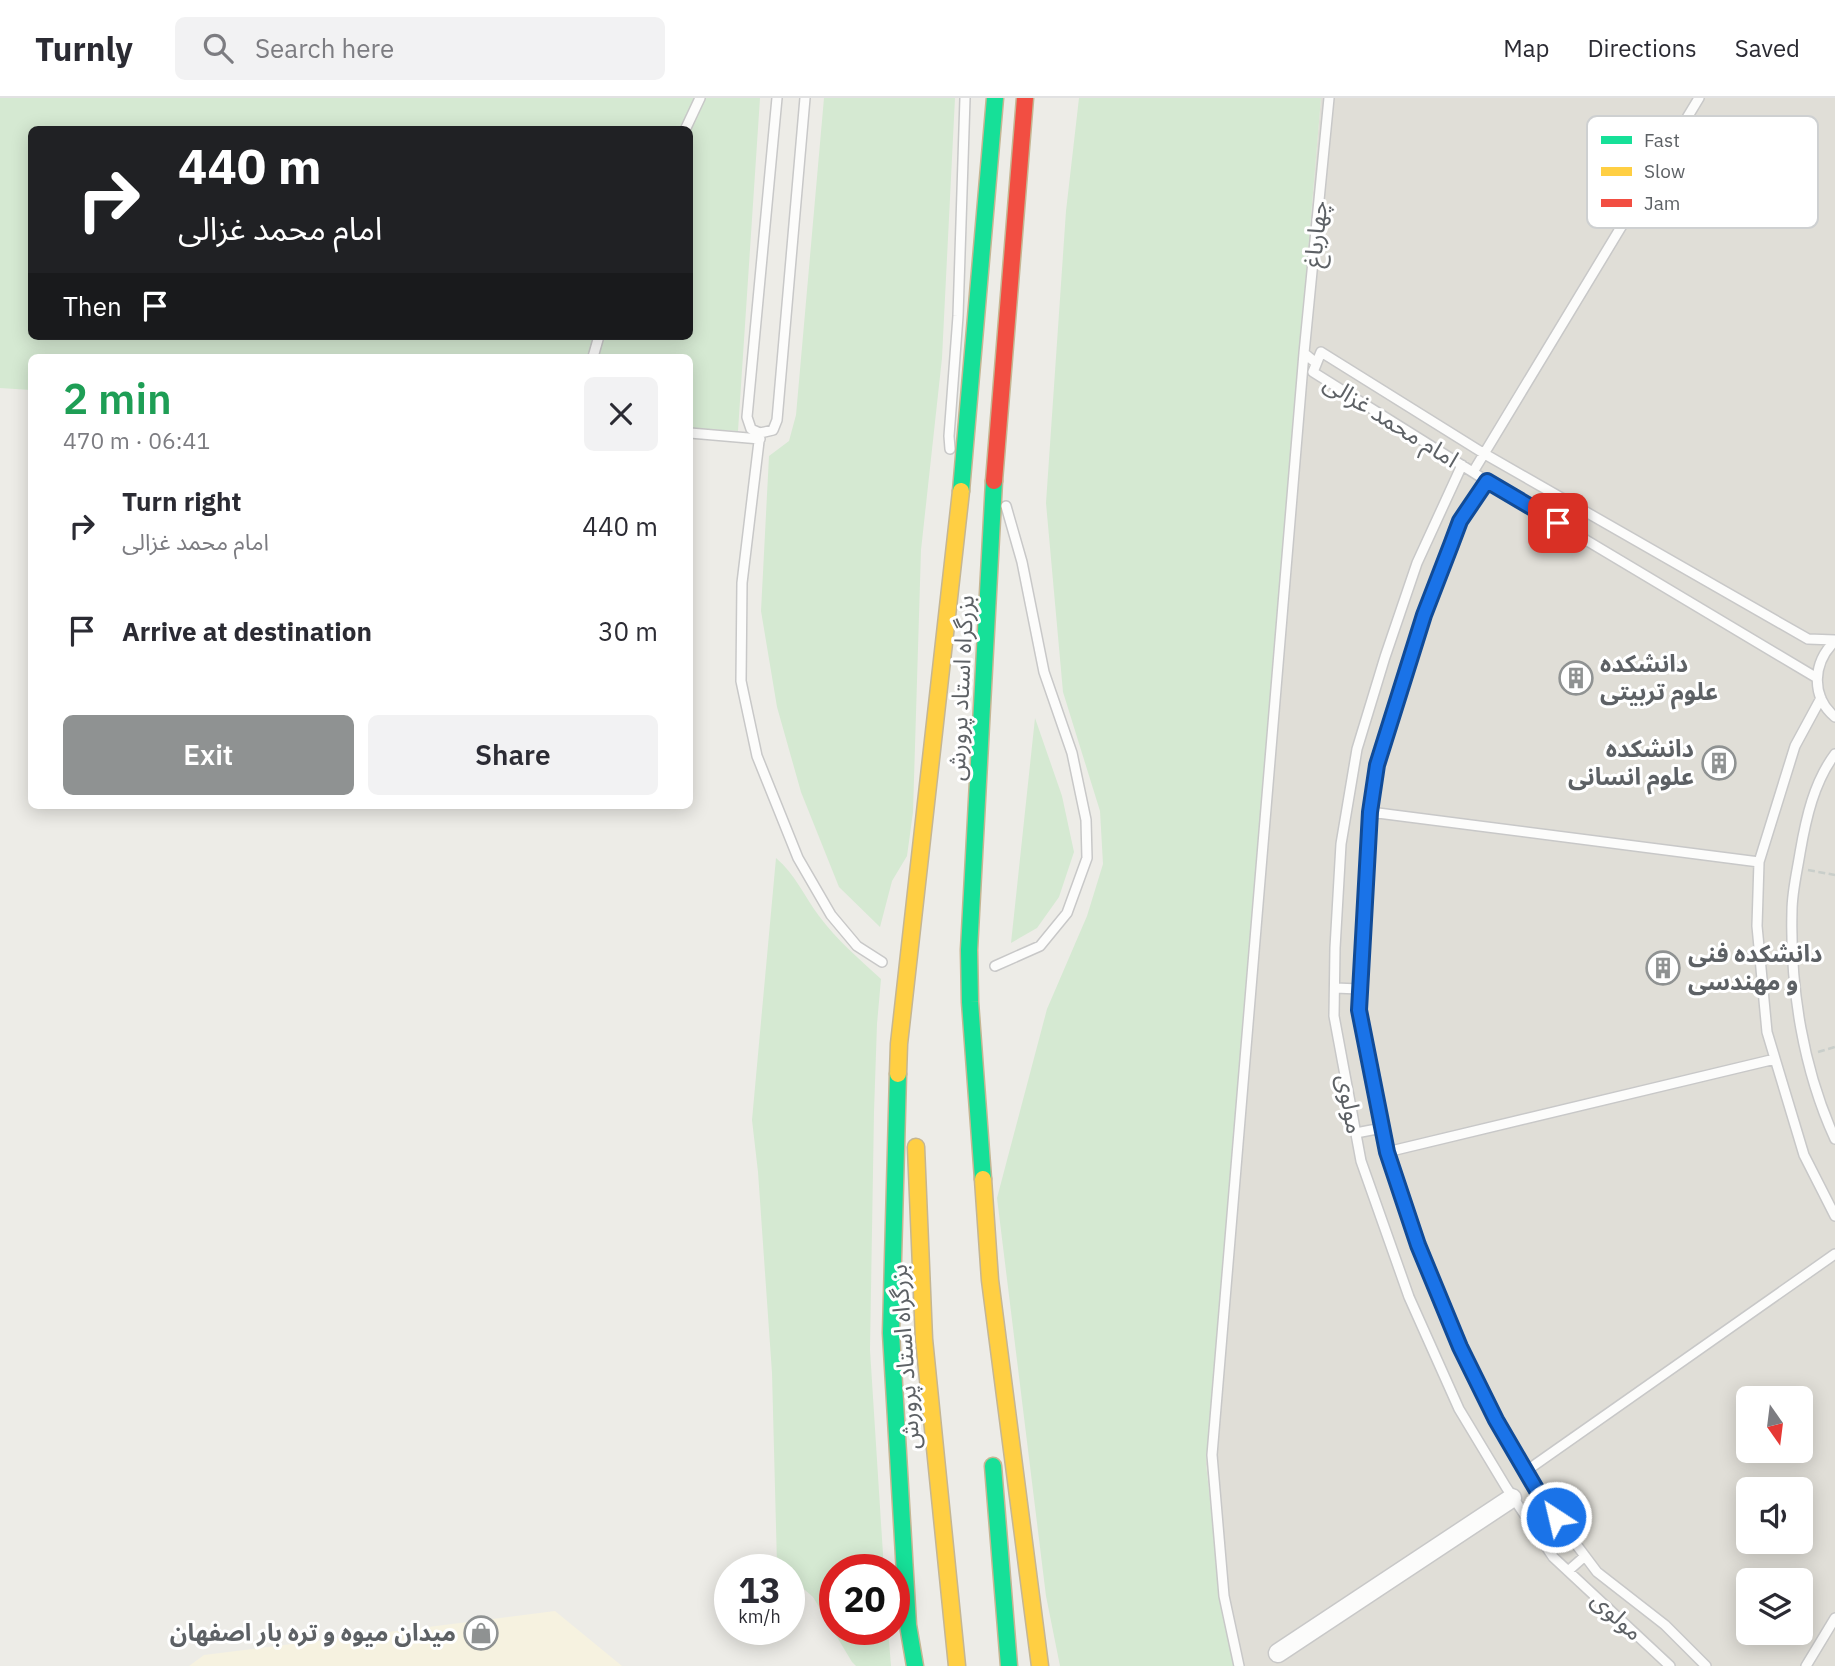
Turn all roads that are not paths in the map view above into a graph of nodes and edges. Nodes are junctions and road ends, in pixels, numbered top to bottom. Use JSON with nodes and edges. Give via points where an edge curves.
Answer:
{"nodes":[{"id":1,"x":700,"y":98,"type":"edge"},
{"id":2,"x":776,"y":98,"type":"edge"},
{"id":3,"x":806,"y":98,"type":"edge"},
{"id":4,"x":965,"y":98,"type":"edge"},
{"id":5,"x":995,"y":98,"type":"edge"},
{"id":6,"x":1025,"y":98,"type":"edge"},
{"id":7,"x":1329,"y":98,"type":"edge"},
{"id":8,"x":1699,"y":98,"type":"edge"},
{"id":9,"x":1688,"y":116,"type":"edge"},
{"id":10,"x":687,"y":126,"type":"edge"},
{"id":11,"x":1620,"y":228,"type":"edge"},
{"id":12,"x":1304,"y":353,"type":"junction"},
{"id":13,"x":1316,"y":363,"type":"junction"},
{"id":14,"x":693,"y":433,"type":"edge"},
{"id":15,"x":760,"y":436,"type":"junction"},
{"id":16,"x":1483,"y":453,"type":"junction"},
{"id":17,"x":952,"y":460,"type":"dead end"},
{"id":18,"x":1462,"y":465,"type":"junction"},
{"id":19,"x":995,"y":466,"type":"junction"},
{"id":20,"x":953,"y":472,"type":"dead end"},
{"id":21,"x":1473,"y":472,"type":"junction"},
{"id":22,"x":1487,"y":481,"type":"junction"},
{"id":23,"x":959,"y":519,"type":"junction"},
{"id":24,"x":1835,"y":640,"type":"edge"},
{"id":25,"x":1817,"y":678,"type":"junction"},
{"id":26,"x":1821,"y":698,"type":"junction"},
{"id":27,"x":1835,"y":716,"type":"edge"},
{"id":28,"x":1835,"y":754,"type":"edge"},
{"id":29,"x":1370,"y":812,"type":"junction"},
{"id":30,"x":1759,"y":862,"type":"junction"},
{"id":31,"x":882,"y":962,"type":"dead end"},
{"id":32,"x":995,"y":966,"type":"dead end"},
{"id":33,"x":1335,"y":988,"type":"junction"},
{"id":34,"x":1359,"y":989,"type":"junction"},
{"id":35,"x":899,"y":1044,"type":"junction"},
{"id":36,"x":1775,"y":1059,"type":"junction"},
{"id":37,"x":1382,"y":1128,"type":"junction"},
{"id":38,"x":1356,"y":1133,"type":"junction"},
{"id":39,"x":1835,"y":1139,"type":"edge"},
{"id":40,"x":1387,"y":1152,"type":"junction"},
{"id":41,"x":1835,"y":1216,"type":"edge"},
{"id":42,"x":1835,"y":1254,"type":"edge"},
{"id":43,"x":990,"y":1280,"type":"junction"},
{"id":44,"x":989,"y":1401,"type":"dead end"},
{"id":45,"x":992,"y":1454,"type":"dead end"},
{"id":46,"x":1525,"y":1471,"type":"junction"},
{"id":47,"x":1513,"y":1498,"type":"junction"},
{"id":48,"x":1556,"y":1517,"type":"junction"},
{"id":49,"x":1537,"y":1534,"type":"junction"},
{"id":50,"x":1585,"y":1556,"type":"junction"},
{"id":51,"x":1568,"y":1571,"type":"junction"},
{"id":52,"x":1835,"y":1618,"type":"edge"},
{"id":53,"x":1278,"y":1653,"type":"dead end"},
{"id":54,"x":915,"y":1666,"type":"edge"},
{"id":55,"x":957,"y":1666,"type":"edge"},
{"id":56,"x":1009,"y":1666,"type":"edge"},
{"id":57,"x":1040,"y":1666,"type":"edge"},
{"id":58,"x":1239,"y":1666,"type":"edge"},
{"id":59,"x":1670,"y":1666,"type":"edge"},
{"id":60,"x":1706,"y":1666,"type":"edge"},
{"id":61,"x":1806,"y":1666,"type":"edge"}],
"edges":[{"from":1,"to":10,"type":"lane"},
{"from":2,"to":15,"type":"lane","via":[[747,416],[751,429]]},
{"from":3,"to":15,"type":"lane","via":[[777,421],[773,430]]},
{"from":4,"to":17,"type":"lane","via":[[949,436]]},
{"from":5,"to":23,"type":"highway","name":"بزرگراه استاد پرورش"},
{"from":6,"to":19,"type":"highway","name":"بزرگراه استاد پرورش"},
{"from":7,"to":12,"type":"lane","name":"چهارباغ"},
{"from":8,"to":9,"type":"lane"},
{"from":11,"to":16,"type":"lane"},
{"from":12,"to":13,"type":"lane"},
{"from":12,"to":58,"type":"lane","name":"چهارباغ","via":[[1212,1455],[1224,1596]]},
{"from":13,"to":16,"type":"lane","name":"امام محمد غزالی","via":[[1321,352]]},
{"from":13,"to":18,"type":"lane","name":"امام محمد غزالی","via":[[1313,372]]},
{"from":14,"to":15,"type":"lane"},
{"from":15,"to":31,"type":"lane","via":[[742,583],[741,668],[757,756],[798,858],[831,915],[857,946]]},
{"from":16,"to":21,"type":"lane"},
{"from":16,"to":24,"type":"lane","name":"امام محمد غزالی","via":[[1808,639]]},
{"from":18,"to":21,"type":"lane","name":"امام محمد غزالی"},
{"from":18,"to":33,"type":"lane","name":"مولوی","via":[[1417,564],[1357,749],[1340,844]]},
{"from":19,"to":32,"type":"lane","via":[[1022,562],[1044,672],[1072,752],[1086,820],[1087,858],[1067,913],[1040,946]]},
{"from":19,"to":43,"type":"highway","name":"بزرگراه استاد پرورش","via":[[969,950]]},
{"from":20,"to":23,"type":"lane"},
{"from":21,"to":22,"type":"lane","name":"امام محمد غزالی"},
{"from":22,"to":25,"type":"lane","name":"امام محمد غزالی"},
{"from":22,"to":29,"type":"lane","name":"مولوی","via":[[1460,521],[1424,615],[1377,765]]},
{"from":23,"to":35,"type":"highway","name":"بزرگراه استاد پرورش"},
{"from":24,"to":25,"type":"lane","via":[[1820,661]]},
{"from":25,"to":26,"type":"lane"},
{"from":26,"to":27,"type":"lane"},
{"from":26,"to":30,"type":"lane","via":[[1795,746]]},
{"from":28,"to":39,"type":"lane","via":[[1822,772],[1804,829],[1792,909],[1795,996],[1818,1103]]},
{"from":29,"to":30,"type":"lane"},
{"from":29,"to":34,"type":"lane","name":"مولوی"},
{"from":30,"to":36,"type":"lane","via":[[1757,926],[1767,1032]]},
{"from":33,"to":34,"type":"lane"},
{"from":33,"to":38,"type":"lane","name":"مولوی","via":[[1335,1016]]},
{"from":34,"to":37,"type":"lane","name":"مولوی"},
{"from":35,"to":54,"type":"highway","name":"بزرگراه استاد پرورش","via":[[891,1333],[908,1625]]},
{"from":35,"to":55,"type":"highway","name":"بزرگراه استاد پرورش","via":[[913,1130],[924,1339]]},
{"from":36,"to":40,"type":"lane"},
{"from":36,"to":41,"type":"lane","via":[[1804,1155]]},
{"from":37,"to":38,"type":"lane"},
{"from":37,"to":40,"type":"lane","name":"مولوی"},
{"from":38,"to":47,"type":"lane","name":"مولوی","via":[[1361,1161],[1409,1297],[1459,1409]]},
{"from":40,"to":46,"type":"lane","name":"مولوی","via":[[1418,1245],[1460,1347]]},
{"from":42,"to":46,"type":"lane"},
{"from":43,"to":44,"type":"highway","name":"بزرگراه استاد پرورش"},
{"from":43,"to":57,"type":"highway","name":"بزرگراه استاد پرورش"},
{"from":45,"to":56,"type":"highway"},
{"from":46,"to":48,"type":"lane","name":"مولوی"},
{"from":47,"to":49,"type":"lane","name":"مولوی"},
{"from":47,"to":53,"type":"street"},
{"from":48,"to":49,"type":"lane"},
{"from":48,"to":50,"type":"lane","name":"مولوی"},
{"from":49,"to":51,"type":"lane","name":"مولوی"},
{"from":50,"to":51,"type":"lane"},
{"from":50,"to":60,"type":"lane","name":"مولوی","via":[[1597,1572],[1665,1625]]},
{"from":51,"to":59,"type":"lane","name":"مولوی"},
{"from":52,"to":61,"type":"lane"}]}
